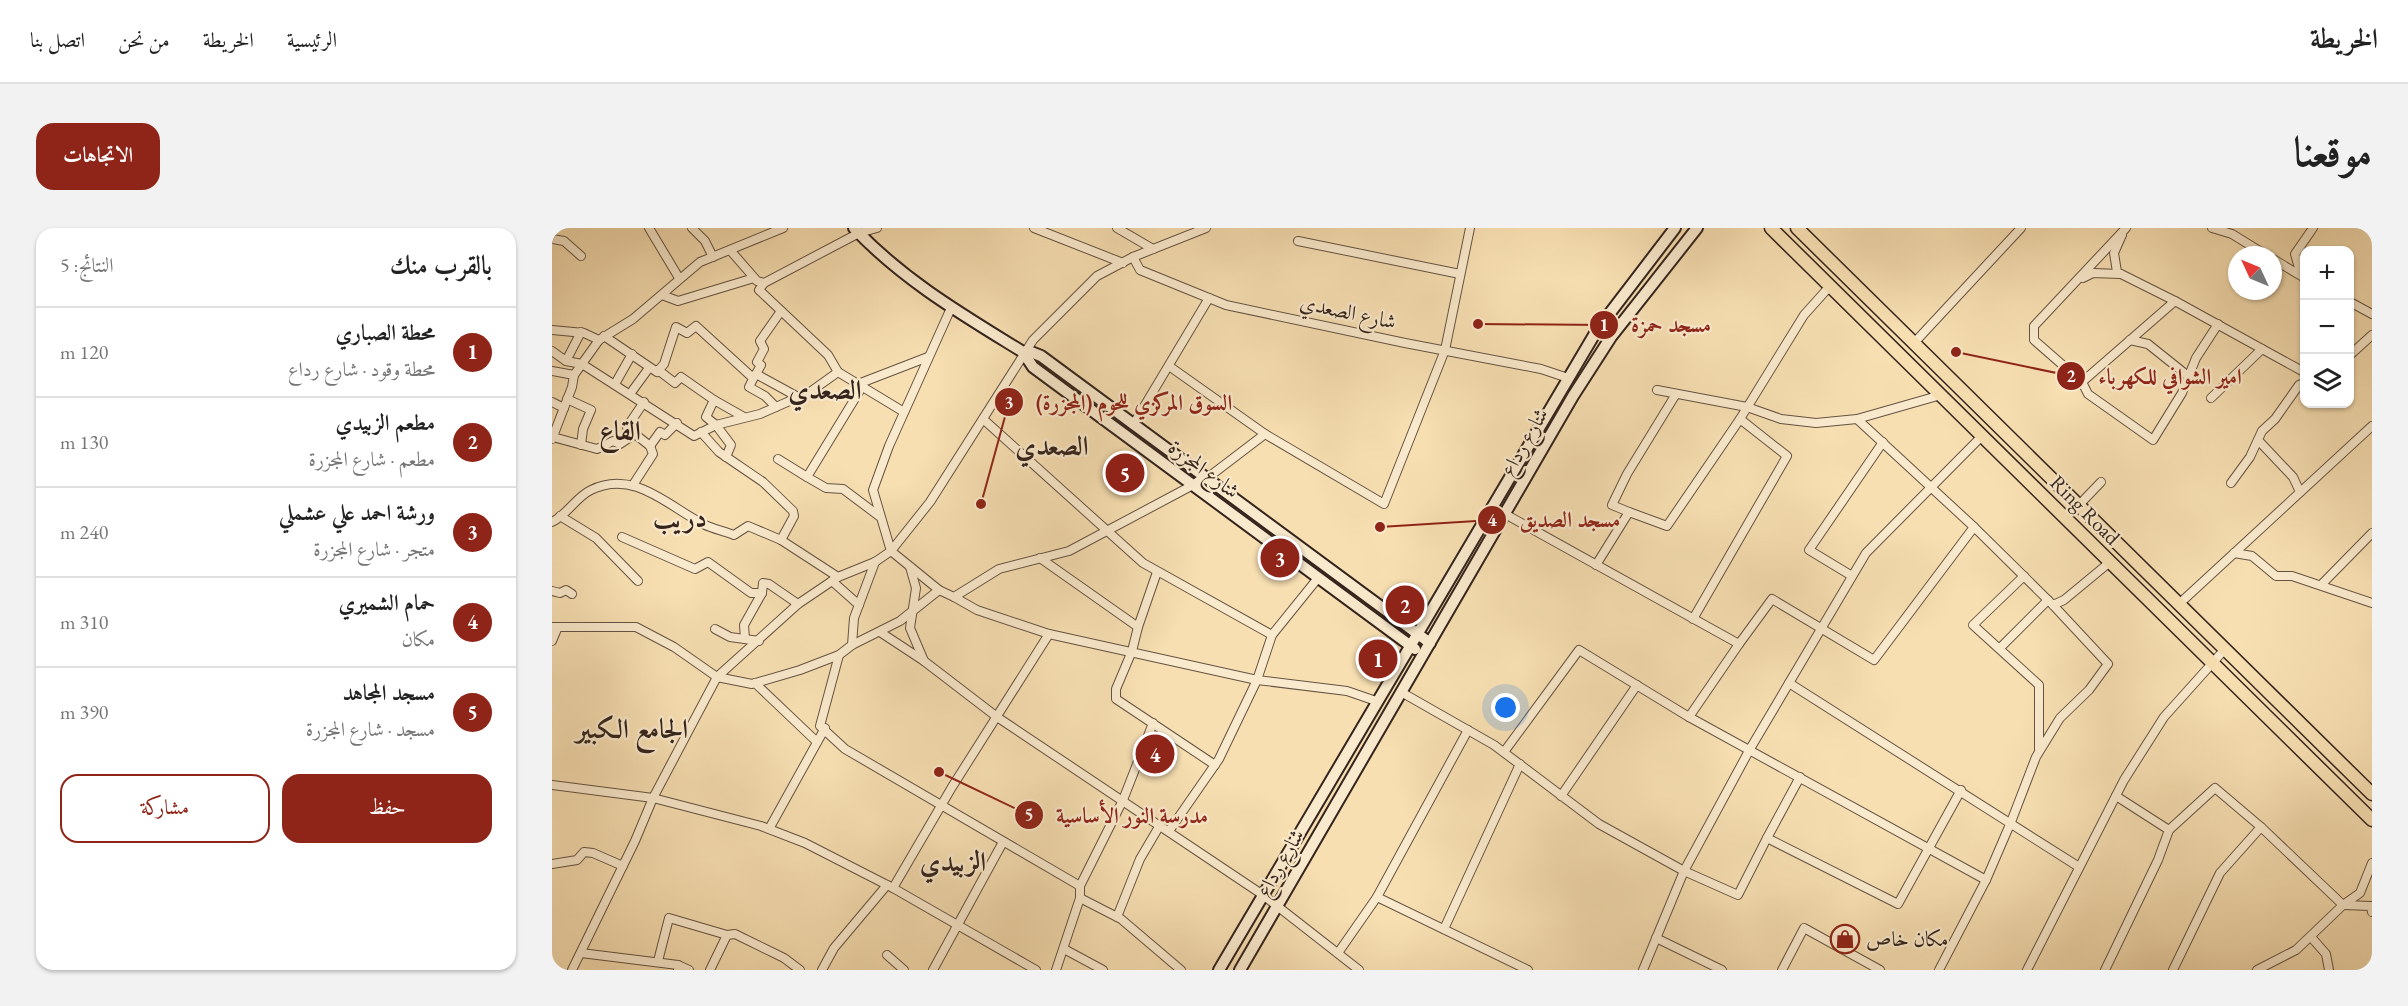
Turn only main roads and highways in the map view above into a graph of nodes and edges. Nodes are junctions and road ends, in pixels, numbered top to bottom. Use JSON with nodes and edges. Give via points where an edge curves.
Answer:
{"nodes":[{"id":1,"x":1675,"y":228,"type":"edge"},
{"id":2,"x":1698,"y":228,"type":"edge"},
{"id":3,"x":1771,"y":228,"type":"edge"},
{"id":4,"x":1797,"y":228,"type":"edge"},
{"id":5,"x":856,"y":231,"type":"edge"},
{"id":6,"x":1023,"y":352,"type":"junction"},
{"id":7,"x":2081,"y":507,"type":"junction"},
{"id":8,"x":2069,"y":522,"type":"junction"},
{"id":9,"x":1415,"y":633,"type":"junction"},
{"id":10,"x":1430,"y":643,"type":"junction"},
{"id":11,"x":1409,"y":644,"type":"junction"},
{"id":12,"x":1423,"y":655,"type":"junction"},
{"id":13,"x":2372,"y":794,"type":"edge"},
{"id":14,"x":2372,"y":820,"type":"edge"},
{"id":15,"x":1219,"y":970,"type":"edge"},
{"id":16,"x":1240,"y":970,"type":"edge"}],
"edges":[{"from":1,"to":9,"type":"main road","name":"شارع رداع","via":[[1597,330]]},
{"from":2,"to":10,"type":"main road","name":"شارع رداع","via":[[1611,337]]},
{"from":3,"to":8,"type":"main road","name":"Ring Road"},
{"from":4,"to":7,"type":"main road","name":"Ring Road"},
{"from":5,"to":6,"type":"main road","via":[[892,266]]},
{"from":6,"to":9,"type":"main road","name":"شارع المجزرة","via":[[1041,356]]},
{"from":6,"to":11,"type":"main road","name":"شارع المجزرة","via":[[1031,364]]},
{"from":7,"to":8,"type":"main road"},
{"from":7,"to":13,"type":"main road","name":"Ring Road"},
{"from":8,"to":14,"type":"main road","name":"Ring Road"},
{"from":9,"to":10,"type":"main road","name":"شارع المجزرة"},
{"from":9,"to":11,"type":"main road","name":"شارع رداع"},
{"from":10,"to":12,"type":"main road","name":"شارع رداع"},
{"from":11,"to":12,"type":"main road","name":"شارع المجزرة"},
{"from":11,"to":15,"type":"main road","name":"شارع رداع"},
{"from":12,"to":16,"type":"main road","name":"شارع رداع"}]}
